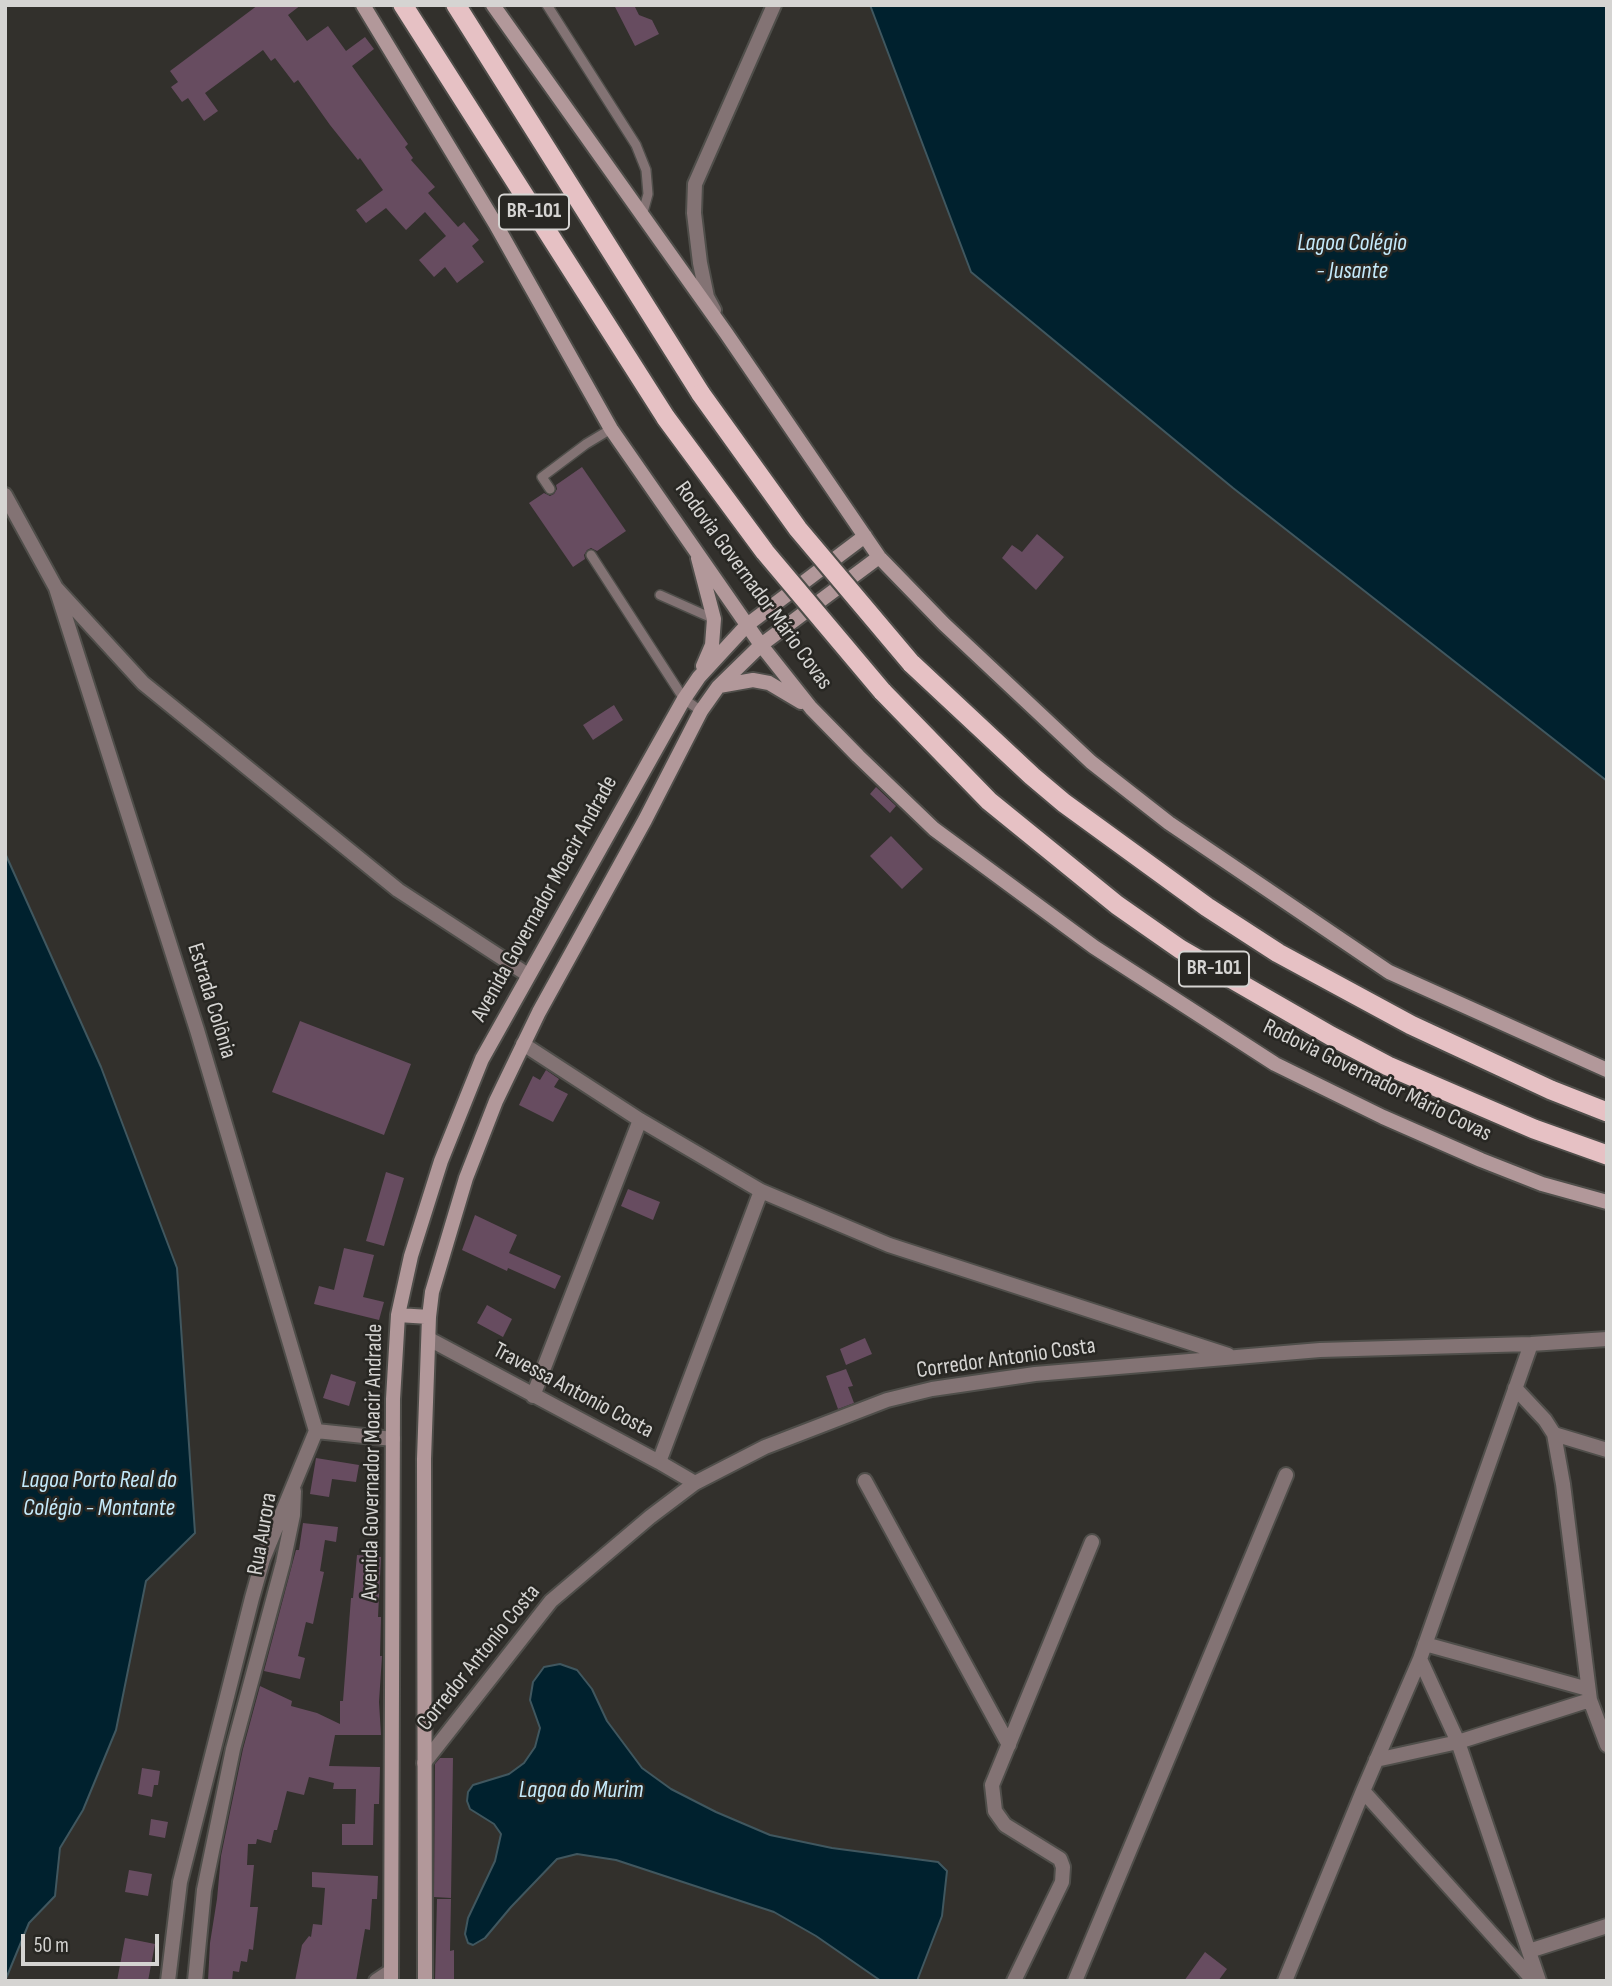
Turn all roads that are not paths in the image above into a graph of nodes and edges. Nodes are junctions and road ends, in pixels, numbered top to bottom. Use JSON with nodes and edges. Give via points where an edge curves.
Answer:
{"nodes":[{"id":1,"x":363,"y":5,"type":"edge"},
{"id":2,"x":403,"y":5,"type":"edge"},
{"id":3,"x":456,"y":5,"type":"edge"},
{"id":4,"x":493,"y":5,"type":"edge"},
{"id":5,"x":547,"y":5,"type":"edge"},
{"id":6,"x":775,"y":5,"type":"edge"},
{"id":7,"x":642,"y":216,"type":"junction"},
{"id":8,"x":726,"y":333,"type":"junction"},
{"id":9,"x":611,"y":429,"type":"junction"},
{"id":10,"x":550,"y":489,"type":"dead end"},
{"id":11,"x":5,"y":495,"type":"edge"},
{"id":12,"x":865,"y":536,"type":"junction"},
{"id":13,"x":697,"y":553,"type":"junction"},
{"id":14,"x":591,"y":555,"type":"dead end"},
{"id":15,"x":879,"y":557,"type":"junction"},
{"id":16,"x":56,"y":588,"type":"junction"},
{"id":17,"x":660,"y":594,"type":"dead end"},
{"id":18,"x":714,"y":619,"type":"junction"},
{"id":19,"x":747,"y":625,"type":"junction"},
{"id":20,"x":761,"y":645,"type":"junction"},
{"id":21,"x":699,"y":677,"type":"junction"},
{"id":22,"x":718,"y":687,"type":"junction"},
{"id":23,"x":684,"y":699,"type":"junction"},
{"id":24,"x":811,"y":708,"type":"junction"},
{"id":25,"x":701,"y":711,"type":"junction"},
{"id":26,"x":528,"y":975,"type":"junction"},
{"id":27,"x":523,"y":1044,"type":"junction"},
{"id":28,"x":1607,"y":1070,"type":"edge"},
{"id":29,"x":1607,"y":1112,"type":"edge"},
{"id":30,"x":640,"y":1120,"type":"junction"},
{"id":31,"x":1607,"y":1156,"type":"edge"},
{"id":32,"x":761,"y":1191,"type":"junction"},
{"id":33,"x":1607,"y":1202,"type":"edge"},
{"id":34,"x":398,"y":1315,"type":"junction"},
{"id":35,"x":429,"y":1317,"type":"junction"},
{"id":36,"x":429,"y":1339,"type":"junction"},
{"id":37,"x":1607,"y":1339,"type":"edge"},
{"id":38,"x":1531,"y":1344,"type":"junction"},
{"id":39,"x":1236,"y":1357,"type":"junction"},
{"id":40,"x":1515,"y":1388,"type":"junction"},
{"id":41,"x":533,"y":1396,"type":"junction"},
{"id":42,"x":316,"y":1431,"type":"junction"},
{"id":43,"x":1553,"y":1434,"type":"junction"},
{"id":44,"x":393,"y":1439,"type":"junction"},
{"id":45,"x":1607,"y":1450,"type":"edge"},
{"id":46,"x":659,"y":1462,"type":"junction"},
{"id":47,"x":1286,"y":1475,"type":"dead end"},
{"id":48,"x":294,"y":1479,"type":"junction"},
{"id":49,"x":865,"y":1481,"type":"dead end"},
{"id":50,"x":695,"y":1483,"type":"junction"},
{"id":51,"x":1092,"y":1542,"type":"dead end"},
{"id":52,"x":1425,"y":1644,"type":"junction"},
{"id":53,"x":1420,"y":1659,"type":"junction"},
{"id":54,"x":1589,"y":1695,"type":"junction"},
{"id":55,"x":1458,"y":1742,"type":"junction"},
{"id":56,"x":1009,"y":1745,"type":"junction"},
{"id":57,"x":1607,"y":1745,"type":"edge"},
{"id":58,"x":1376,"y":1760,"type":"junction"},
{"id":59,"x":424,"y":1763,"type":"junction"},
{"id":60,"x":1363,"y":1791,"type":"junction"},
{"id":61,"x":1607,"y":1926,"type":"edge"},
{"id":62,"x":1529,"y":1951,"type":"junction"},
{"id":63,"x":391,"y":1976,"type":"edge"},
{"id":64,"x":168,"y":1981,"type":"edge"},
{"id":65,"x":195,"y":1981,"type":"edge"},
{"id":66,"x":376,"y":1981,"type":"edge"},
{"id":67,"x":425,"y":1981,"type":"edge"},
{"id":68,"x":1014,"y":1981,"type":"edge"},
{"id":69,"x":1075,"y":1981,"type":"edge"},
{"id":70,"x":1285,"y":1981,"type":"edge"},
{"id":71,"x":1537,"y":1981,"type":"edge"}],
"edges":[{"from":1,"to":9,"type":"main road","name":"Rodovia Governador Mário Covas","number":"BR-101","via":[[495,223]]},
{"from":2,"to":31,"type":"highway","name":"Rodovia Governador Mário Covas","number":"BR-101","bridge":true,"via":[[666,418],[765,552],[882,691],[989,801],[1107,897],[1180,949],[1319,1030],[1388,1066]]},
{"from":3,"to":29,"type":"highway","number":"BR-101","bridge":true,"via":[[701,394],[798,529],[911,663],[1064,803],[1278,953],[1432,1035]]},
{"from":4,"to":7,"type":"main road"},
{"from":5,"to":7,"type":"lane","via":[[636,145],[646,170],[648,194]]},
{"from":6,"to":8,"type":"street","via":[[695,184],[702,275],[707,297]]},
{"from":7,"to":8,"type":"main road"},
{"from":8,"to":12,"type":"main road"},
{"from":9,"to":10,"type":"lane","via":[[542,477]]},
{"from":9,"to":13,"type":"main road","name":"Rodovia Governador Mário Covas","number":"BR-101"},
{"from":11,"to":16,"type":"street"},
{"from":12,"to":15,"type":"main road"},
{"from":12,"to":19,"type":"main road","name":"Avenida Governador Moacir Andrade"},
{"from":13,"to":18,"type":"main road"},
{"from":13,"to":19,"type":"main road","name":"Rodovia Governador Mário Covas","number":"BR-101"},
{"from":14,"to":23,"type":"lane"},
{"from":15,"to":20,"type":"main road"},
{"from":15,"to":28,"type":"main road","via":[[1091,762],[1169,823],[1390,972]]},
{"from":16,"to":26,"type":"street","via":[[154,691],[398,890]]},
{"from":16,"to":42,"type":"street","name":"Estrada Colônia","via":[[197,1030]]},
{"from":17,"to":18,"type":"lane"},
{"from":18,"to":21,"type":"main road","via":[[712,645]]},
{"from":19,"to":20,"type":"main road","name":"Rodovia Governador Mário Covas","number":"BR-101"},
{"from":19,"to":21,"type":"main road","name":"Avenida Governador Moacir Andrade"},
{"from":20,"to":22,"type":"main road"},
{"from":20,"to":24,"type":"main road","name":"Rodovia Governador Mário Covas","number":"BR-101"},
{"from":21,"to":23,"type":"main road","name":"Avenida Governador Moacir Andrade"},
{"from":22,"to":24,"type":"main road","via":[[752,680],[769,683]]},
{"from":22,"to":25,"type":"main road"},
{"from":23,"to":25,"type":"lane"},
{"from":23,"to":26,"type":"main road","name":"Avenida Governador Moacir Andrade"},
{"from":24,"to":33,"type":"main road","name":"Rodovia Governador Mário Covas","number":"BR-101","via":[[934,829],[1094,947],[1275,1064],[1480,1160]]},
{"from":25,"to":27,"type":"main road"},
{"from":26,"to":34,"type":"main road","name":"Avenida Governador Moacir Andrade","via":[[482,1059],[446,1149],[411,1256]]},
{"from":27,"to":30,"type":"street"},
{"from":27,"to":35,"type":"main road","via":[[466,1178],[432,1292]]},
{"from":30,"to":32,"type":"street"},
{"from":30,"to":41,"type":"street"},
{"from":32,"to":39,"type":"street","via":[[888,1245]]},
{"from":32,"to":46,"type":"street"},
{"from":34,"to":35,"type":"main road"},
{"from":34,"to":44,"type":"main road","name":"Avenida Governador Moacir Andrade"},
{"from":35,"to":36,"type":"main road"},
{"from":36,"to":41,"type":"street","name":"Travessa Antonio Costa"},
{"from":36,"to":59,"type":"main road","via":[[424,1459]]},
{"from":37,"to":38,"type":"street","name":"Corredor Antonio Costa"},
{"from":38,"to":39,"type":"street","name":"Corredor Antonio Costa"},
{"from":38,"to":40,"type":"street"},
{"from":39,"to":50,"type":"street","name":"Corredor Antonio Costa","via":[[932,1388],[817,1426]]},
{"from":40,"to":43,"type":"street"},
{"from":40,"to":52,"type":"street"},
{"from":41,"to":46,"type":"street","name":"Travessa Antonio Costa"},
{"from":42,"to":44,"type":"street"},
{"from":42,"to":48,"type":"street"},
{"from":43,"to":45,"type":"street"},
{"from":43,"to":54,"type":"street"},
{"from":44,"to":63,"type":"main road","name":"Avenida Governador Moacir Andrade"},
{"from":46,"to":50,"type":"street","name":"Travessa Antonio Costa"},
{"from":47,"to":69,"type":"street"},
{"from":48,"to":64,"type":"street","name":"Rua Aurora","via":[[263,1559],[196,1814],[180,1882]]},
{"from":48,"to":65,"type":"street","name":"Rua Aurora","via":[[293,1515],[283,1563],[233,1749],[204,1890]]},
{"from":49,"to":56,"type":"street"},
{"from":50,"to":59,"type":"street","name":"Corredor Antonio Costa","via":[[551,1601]]},
{"from":51,"to":56,"type":"street"},
{"from":52,"to":53,"type":"street"},
{"from":52,"to":54,"type":"street"},
{"from":53,"to":55,"type":"street"},
{"from":53,"to":58,"type":"street"},
{"from":54,"to":55,"type":"street"},
{"from":54,"to":57,"type":"street"},
{"from":55,"to":58,"type":"street"},
{"from":55,"to":62,"type":"street"},
{"from":56,"to":68,"type":"street","via":[[992,1785],[995,1811],[1005,1825],[1060,1859],[1063,1867],[1062,1882]]},
{"from":58,"to":60,"type":"street"},
{"from":59,"to":67,"type":"main road"},
{"from":60,"to":70,"type":"street"},
{"from":60,"to":71,"type":"street"},
{"from":61,"to":62,"type":"street"},
{"from":62,"to":71,"type":"street"},
{"from":63,"to":66,"type":"street"}]}
